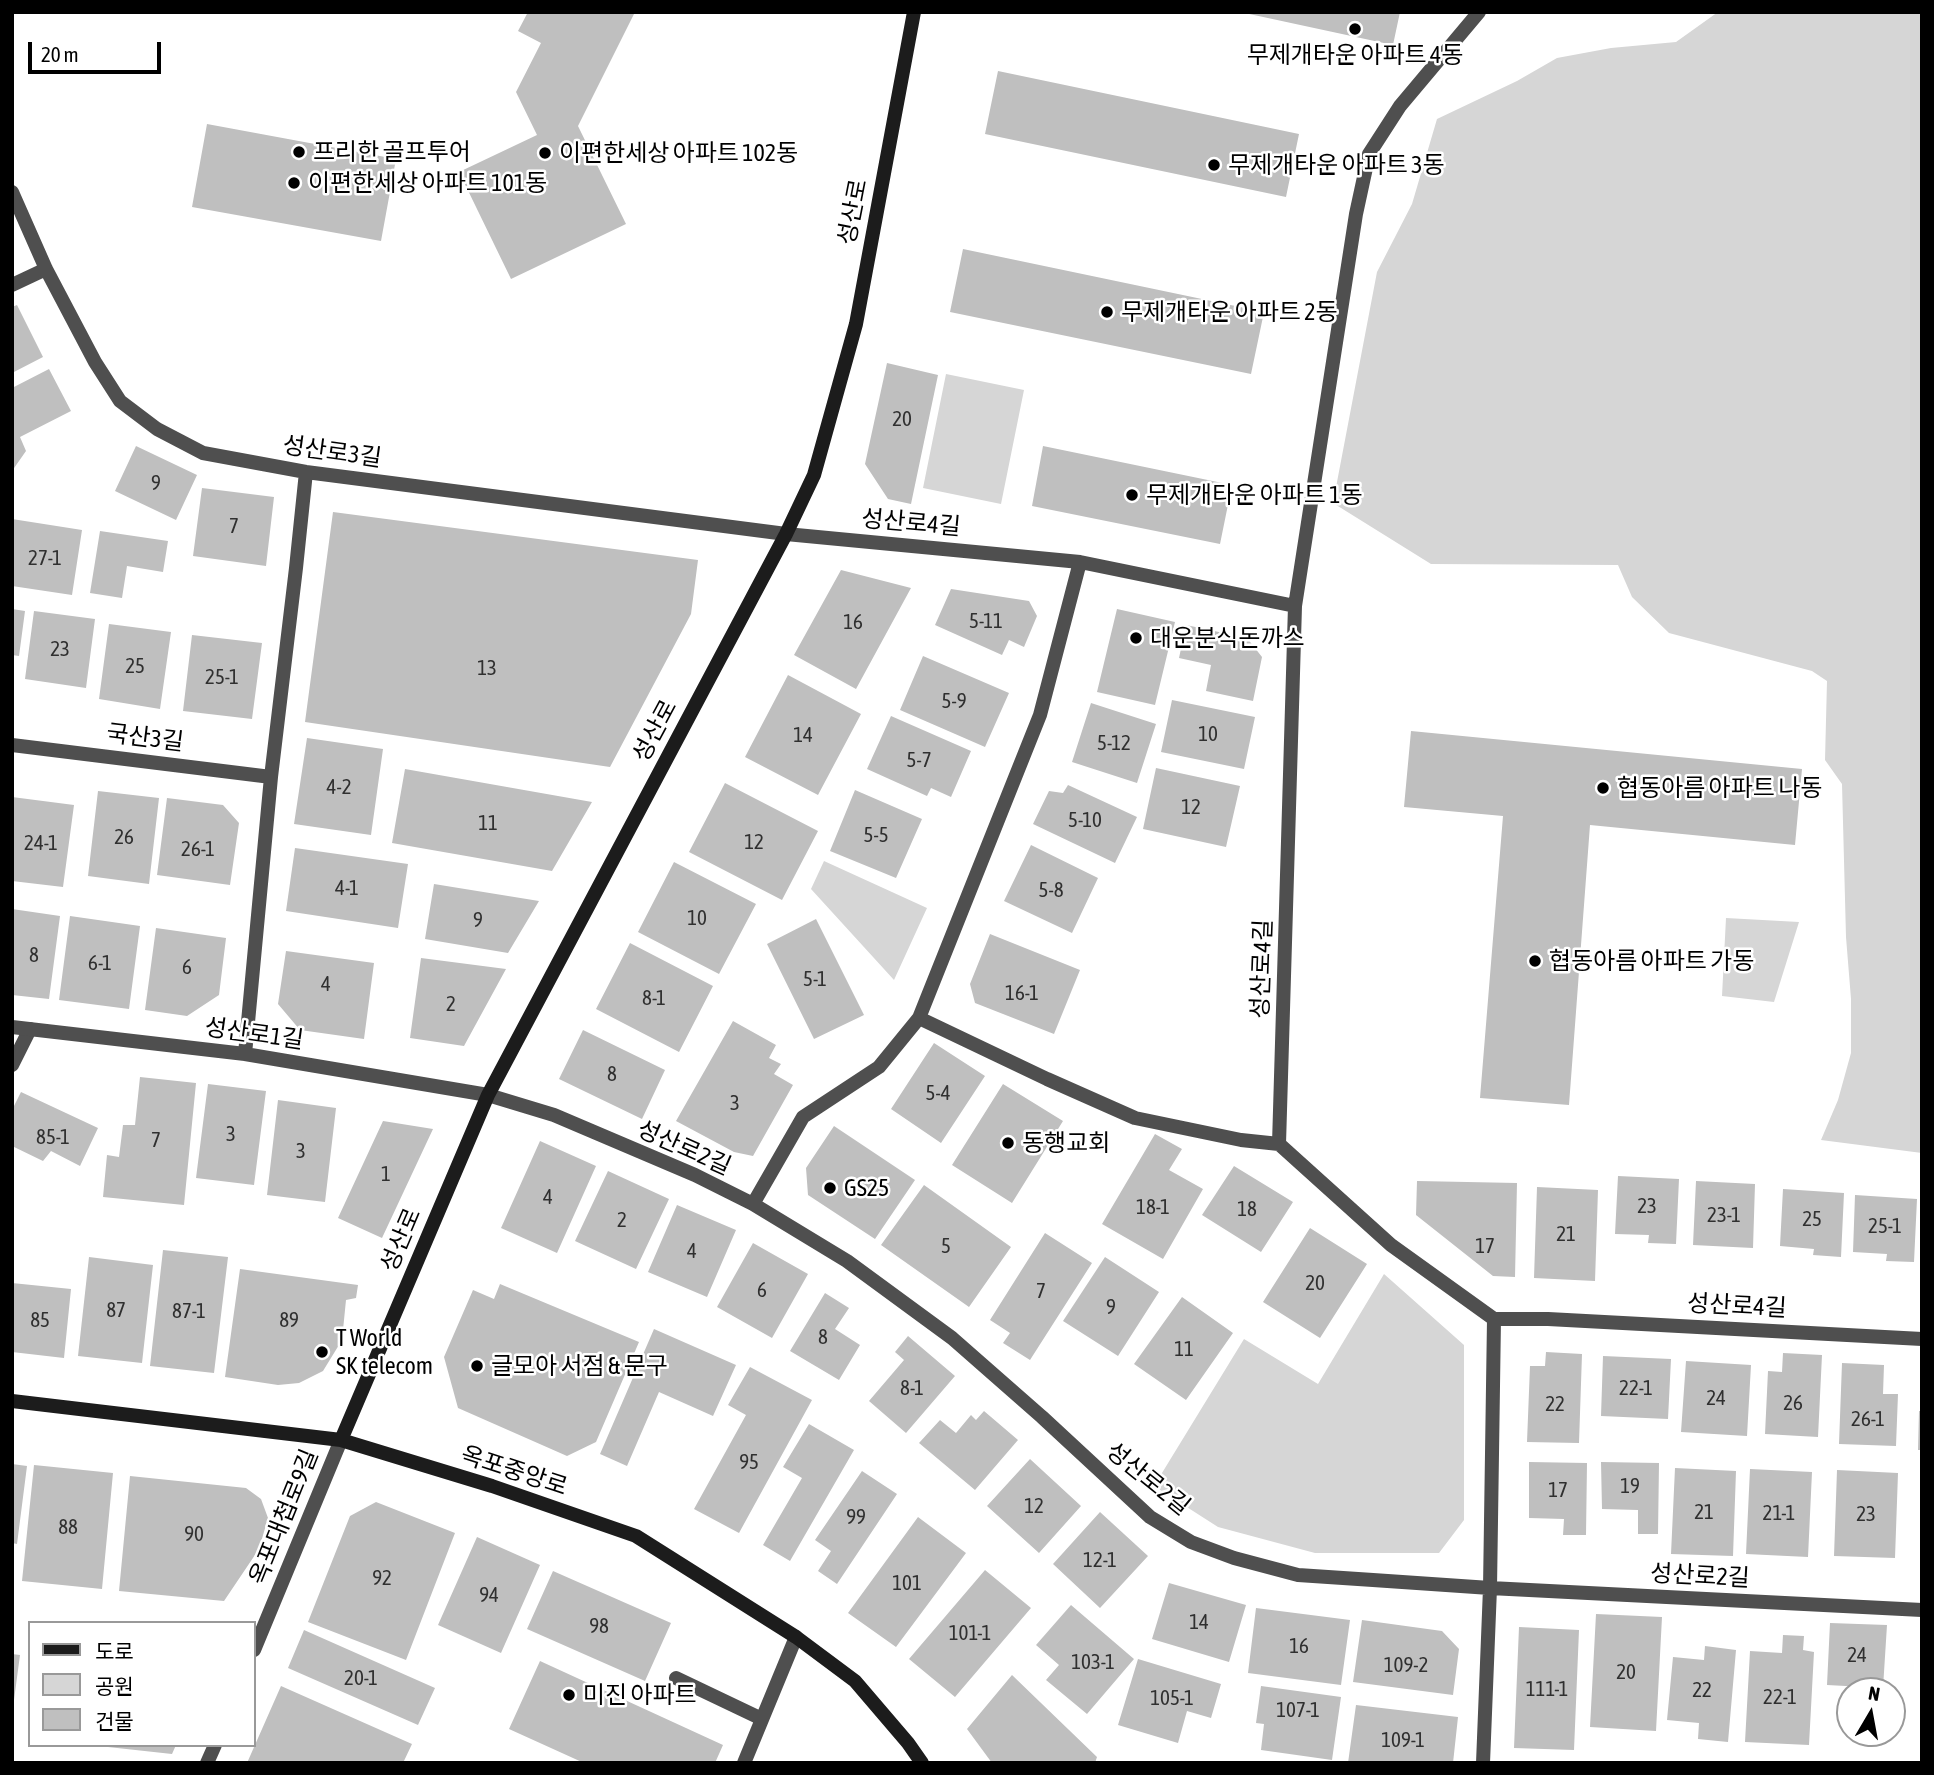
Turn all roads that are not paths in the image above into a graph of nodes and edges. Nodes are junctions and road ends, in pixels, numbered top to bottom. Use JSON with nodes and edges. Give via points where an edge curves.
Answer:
{"nodes":[{"id":1,"x":914,"y":12,"type":"edge"},
{"id":2,"x":1479,"y":12,"type":"edge"},
{"id":3,"x":12,"y":192,"type":"edge"},
{"id":4,"x":46,"y":269,"type":"junction"},
{"id":5,"x":12,"y":285,"type":"edge"},
{"id":6,"x":306,"y":472,"type":"junction"},
{"id":7,"x":786,"y":534,"type":"junction"},
{"id":8,"x":1080,"y":562,"type":"junction"},
{"id":9,"x":1295,"y":606,"type":"junction"},
{"id":10,"x":12,"y":745,"type":"edge"},
{"id":11,"x":271,"y":777,"type":"junction"},
{"id":12,"x":919,"y":1018,"type":"junction"},
{"id":13,"x":12,"y":1027,"type":"edge"},
{"id":14,"x":30,"y":1029,"type":"junction"},
{"id":15,"x":245,"y":1054,"type":"junction"},
{"id":16,"x":12,"y":1065,"type":"edge"},
{"id":17,"x":488,"y":1095,"type":"junction"},
{"id":18,"x":1279,"y":1144,"type":"junction"},
{"id":19,"x":753,"y":1204,"type":"junction"},
{"id":20,"x":1494,"y":1319,"type":"junction"},
{"id":21,"x":1922,"y":1339,"type":"edge"},
{"id":22,"x":12,"y":1401,"type":"edge"},
{"id":23,"x":341,"y":1440,"type":"junction"},
{"id":24,"x":1490,"y":1588,"type":"junction"},
{"id":25,"x":1922,"y":1610,"type":"edge"},
{"id":26,"x":796,"y":1637,"type":"junction"},
{"id":27,"x":256,"y":1645,"type":"edge"},
{"id":28,"x":676,"y":1678,"type":"dead end"},
{"id":29,"x":762,"y":1718,"type":"junction"},
{"id":30,"x":214,"y":1747,"type":"edge"},
{"id":31,"x":207,"y":1763,"type":"edge"},
{"id":32,"x":744,"y":1763,"type":"edge"},
{"id":33,"x":922,"y":1763,"type":"edge"},
{"id":34,"x":1483,"y":1763,"type":"edge"}],
"edges":[{"from":1,"to":7,"type":"street","name":"성산로","via":[[856,324],[814,475]]},
{"from":2,"to":9,"type":"street","via":[[1400,106],[1369,154]]},
{"from":3,"to":4,"type":"street","name":"성산로3길"},
{"from":4,"to":5,"type":"street"},
{"from":4,"to":6,"type":"street","name":"성산로3길","via":[[120,401],[157,429],[203,453]]},
{"from":6,"to":7,"type":"street","name":"성산로3길"},
{"from":6,"to":11,"type":"street"},
{"from":7,"to":8,"type":"street","name":"성산로4길"},
{"from":7,"to":17,"type":"street","name":"성산로"},
{"from":8,"to":9,"type":"street","name":"성산로4길"},
{"from":8,"to":12,"type":"street","via":[[1040,715]]},
{"from":9,"to":18,"type":"street","name":"성산로4길"},
{"from":10,"to":11,"type":"street","name":"국산3길"},
{"from":11,"to":15,"type":"street"},
{"from":12,"to":18,"type":"street","via":[[1135,1118]]},
{"from":12,"to":19,"type":"street","via":[[879,1067],[803,1118]]},
{"from":13,"to":14,"type":"street","name":"성산로1길"},
{"from":14,"to":15,"type":"street","name":"성산로1길"},
{"from":14,"to":16,"type":"street"},
{"from":15,"to":17,"type":"street","name":"성산로1길"},
{"from":17,"to":19,"type":"street","name":"성산로2길","via":[[554,1115]]},
{"from":17,"to":23,"type":"street","name":"성산로"},
{"from":18,"to":20,"type":"street","via":[[1391,1245]]},
{"from":19,"to":24,"type":"street","name":"성산로2길","via":[[847,1261],[952,1338],[1150,1517],[1191,1542],[1298,1575]]},
{"from":20,"to":21,"type":"street","name":"성산로4길"},
{"from":20,"to":24,"type":"street"},
{"from":22,"to":23,"type":"street","name":"옥포중앙로"},
{"from":23,"to":26,"type":"street","name":"옥포중앙로","via":[[636,1536]]},
{"from":23,"to":27,"type":"street","name":"옥포대첩로9길"},
{"from":24,"to":25,"type":"street","name":"성산로2길"},
{"from":24,"to":34,"type":"street"},
{"from":26,"to":29,"type":"street"},
{"from":26,"to":33,"type":"street","name":"옥포중앙로","via":[[855,1681]]},
{"from":28,"to":29,"type":"street"},
{"from":29,"to":32,"type":"street"},
{"from":30,"to":31,"type":"street"}]}
